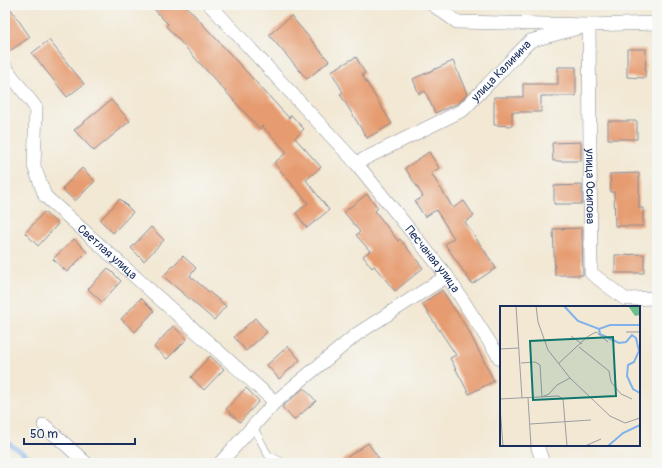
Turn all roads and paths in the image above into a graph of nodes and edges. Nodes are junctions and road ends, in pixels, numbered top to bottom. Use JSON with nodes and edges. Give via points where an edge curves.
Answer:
{"nodes":[{"id":1,"x":210,"y":5,"type":"edge"},
{"id":2,"x":433,"y":5,"type":"edge"},
{"id":3,"x":657,"y":23,"type":"edge"},
{"id":4,"x":589,"y":25,"type":"junction"},
{"id":5,"x":5,"y":67,"type":"edge"},
{"id":6,"x":356,"y":163,"type":"junction"},
{"id":7,"x":447,"y":276,"type":"junction"},
{"id":8,"x":657,"y":298,"type":"edge"},
{"id":9,"x":500,"y":358,"type":"edge"},
{"id":10,"x":274,"y":402,"type":"junction"},
{"id":11,"x":44,"y":425,"type":"dead end"},
{"id":12,"x":253,"y":426,"type":"junction"},
{"id":13,"x":537,"y":446,"type":"edge"},
{"id":14,"x":86,"y":463,"type":"edge"},
{"id":15,"x":220,"y":463,"type":"edge"},
{"id":16,"x":284,"y":463,"type":"edge"},
{"id":17,"x":543,"y":463,"type":"edge"}],
"edges":[{"from":1,"to":6,"type":"street","name":"Песчаная улица"},
{"from":2,"to":4,"type":"street","name":"улица Калинина","via":[[457,22]]},
{"from":3,"to":4,"type":"street","name":"улица Калинина"},
{"from":4,"to":6,"type":"street","name":"улица Калинина","via":[[530,41],[463,110]]},
{"from":4,"to":8,"type":"street","name":"улица Осипова","via":[[591,273],[625,299]]},
{"from":5,"to":10,"type":"street","name":"Светлая улица","via":[[36,108],[34,166],[45,196]]},
{"from":6,"to":7,"type":"street","name":"Песчаная улица"},
{"from":7,"to":9,"type":"street","name":"Песчаная улица"},
{"from":7,"to":10,"type":"street","via":[[357,334]]},
{"from":10,"to":12,"type":"street"},
{"from":11,"to":14,"type":"street"},
{"from":12,"to":15,"type":"street"},
{"from":12,"to":16,"type":"lane","via":[[268,455]]},
{"from":13,"to":17,"type":"street"}]}
